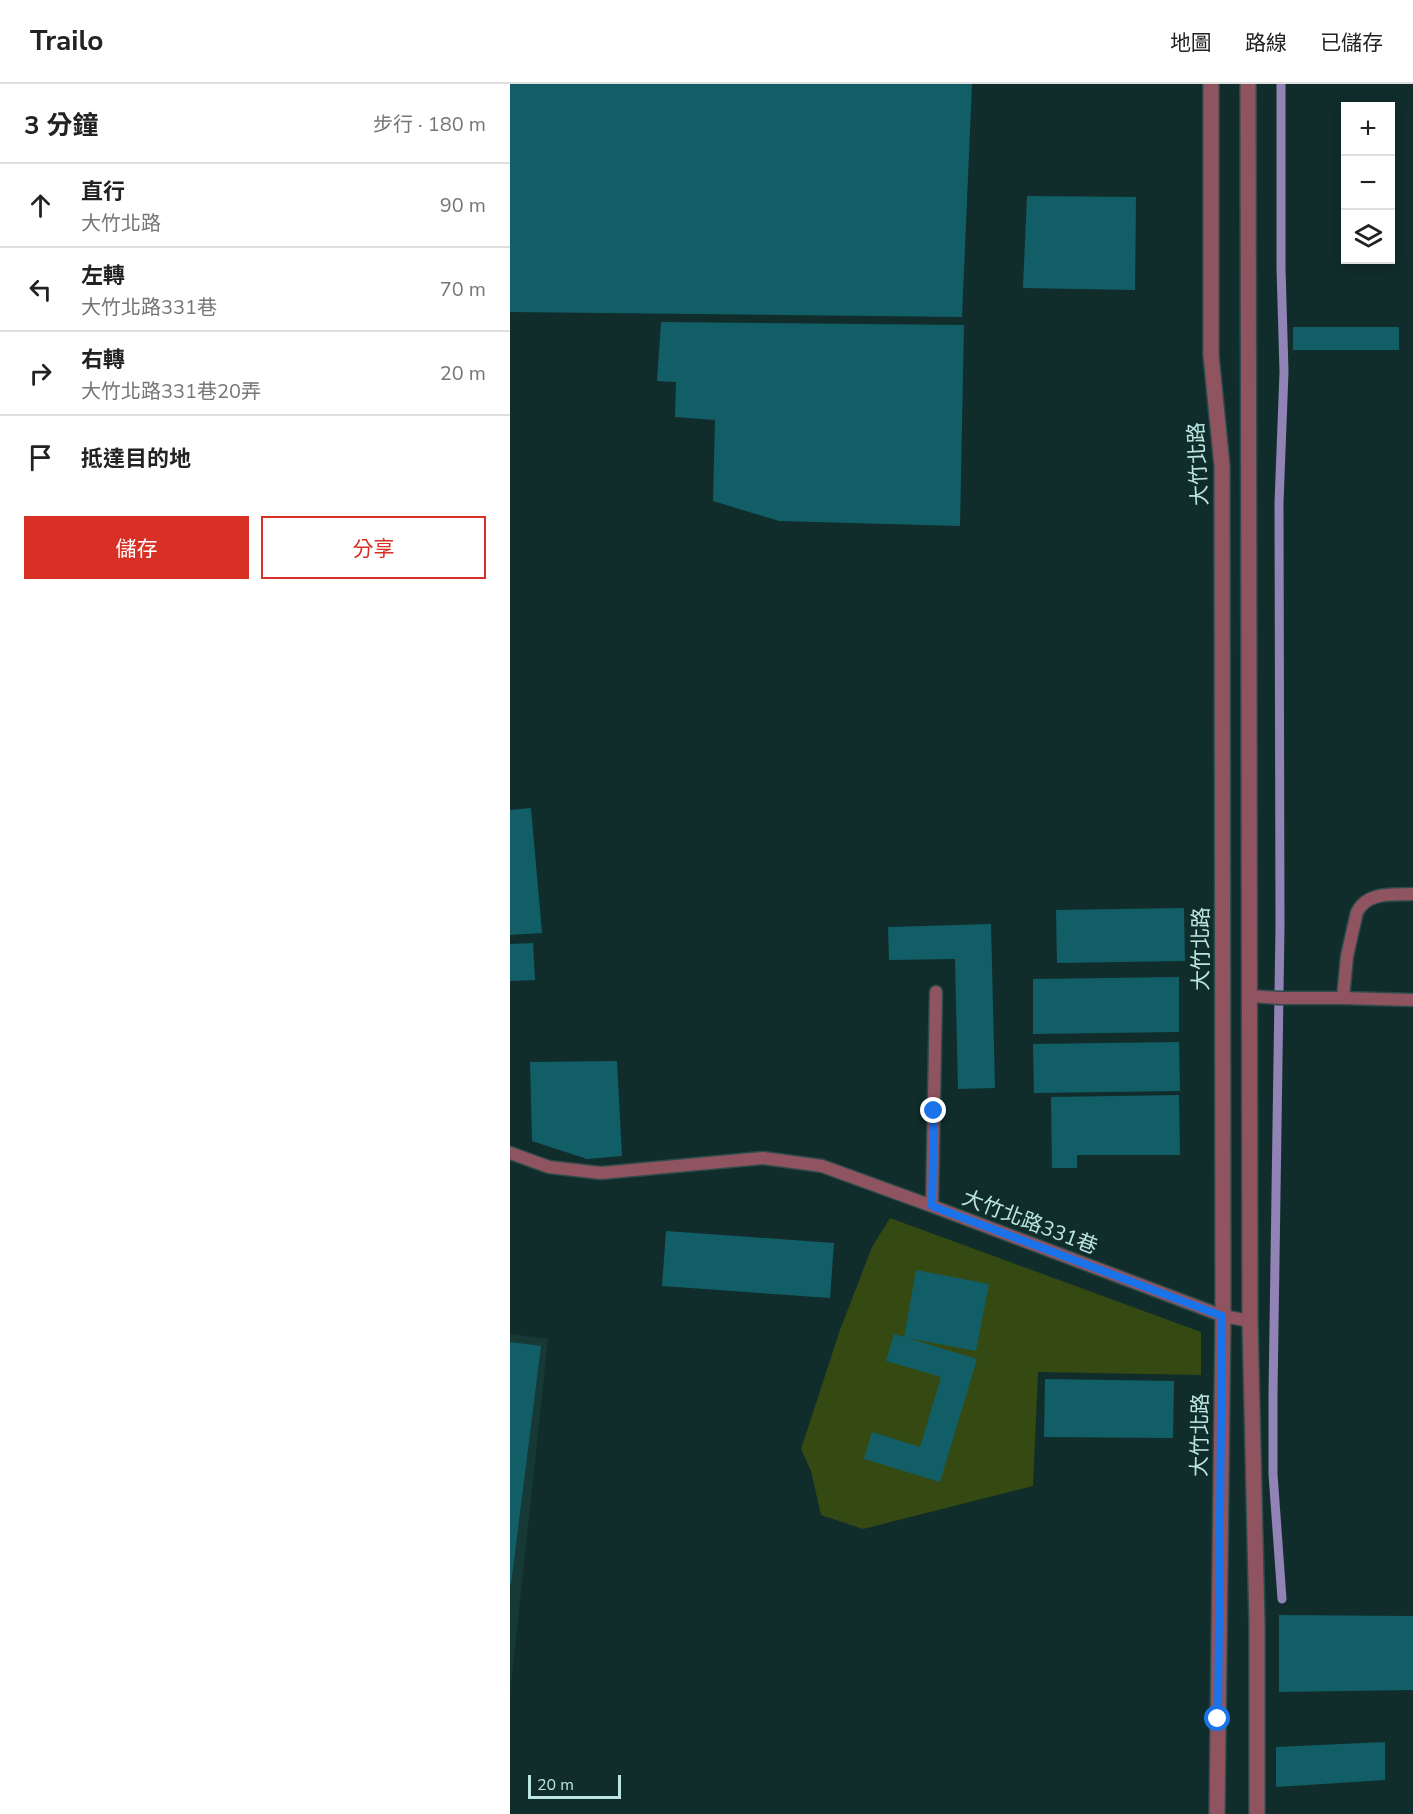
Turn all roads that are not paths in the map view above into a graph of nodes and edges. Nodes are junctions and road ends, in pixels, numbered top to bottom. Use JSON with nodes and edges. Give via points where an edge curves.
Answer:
{"nodes":[{"id":1,"x":1211,"y":84,"type":"edge"},
{"id":2,"x":1248,"y":84,"type":"edge"},
{"id":3,"x":1413,"y":894,"type":"edge"},
{"id":4,"x":936,"y":992,"type":"dead end"},
{"id":5,"x":1250,"y":996,"type":"junction"},
{"id":6,"x":1343,"y":998,"type":"junction"},
{"id":7,"x":1413,"y":1000,"type":"edge"},
{"id":8,"x":510,"y":1154,"type":"edge"},
{"id":9,"x":932,"y":1206,"type":"junction"},
{"id":10,"x":1222,"y":1316,"type":"junction"},
{"id":11,"x":1250,"y":1321,"type":"junction"},
{"id":12,"x":1217,"y":1814,"type":"edge"},
{"id":13,"x":1257,"y":1814,"type":"edge"}],
"edges":[{"from":1,"to":10,"type":"street","name":"大竹北路","via":[[1211,355],[1222,466]]},
{"from":2,"to":5,"type":"street"},
{"from":3,"to":6,"type":"lane","via":[[1371,897],[1359,907],[1347,956]]},
{"from":4,"to":9,"type":"lane"},
{"from":5,"to":6,"type":"lane"},
{"from":5,"to":11,"type":"street"},
{"from":6,"to":7,"type":"lane"},
{"from":8,"to":9,"type":"lane","name":"大竹北路331巷","via":[[549,1167],[601,1173],[763,1158],[822,1167]]},
{"from":9,"to":10,"type":"lane","name":"大竹北路331巷"},
{"from":10,"to":11,"type":"lane","name":"大竹北路331巷"},
{"from":10,"to":12,"type":"street","name":"大竹北路"},
{"from":11,"to":13,"type":"street"}]}
